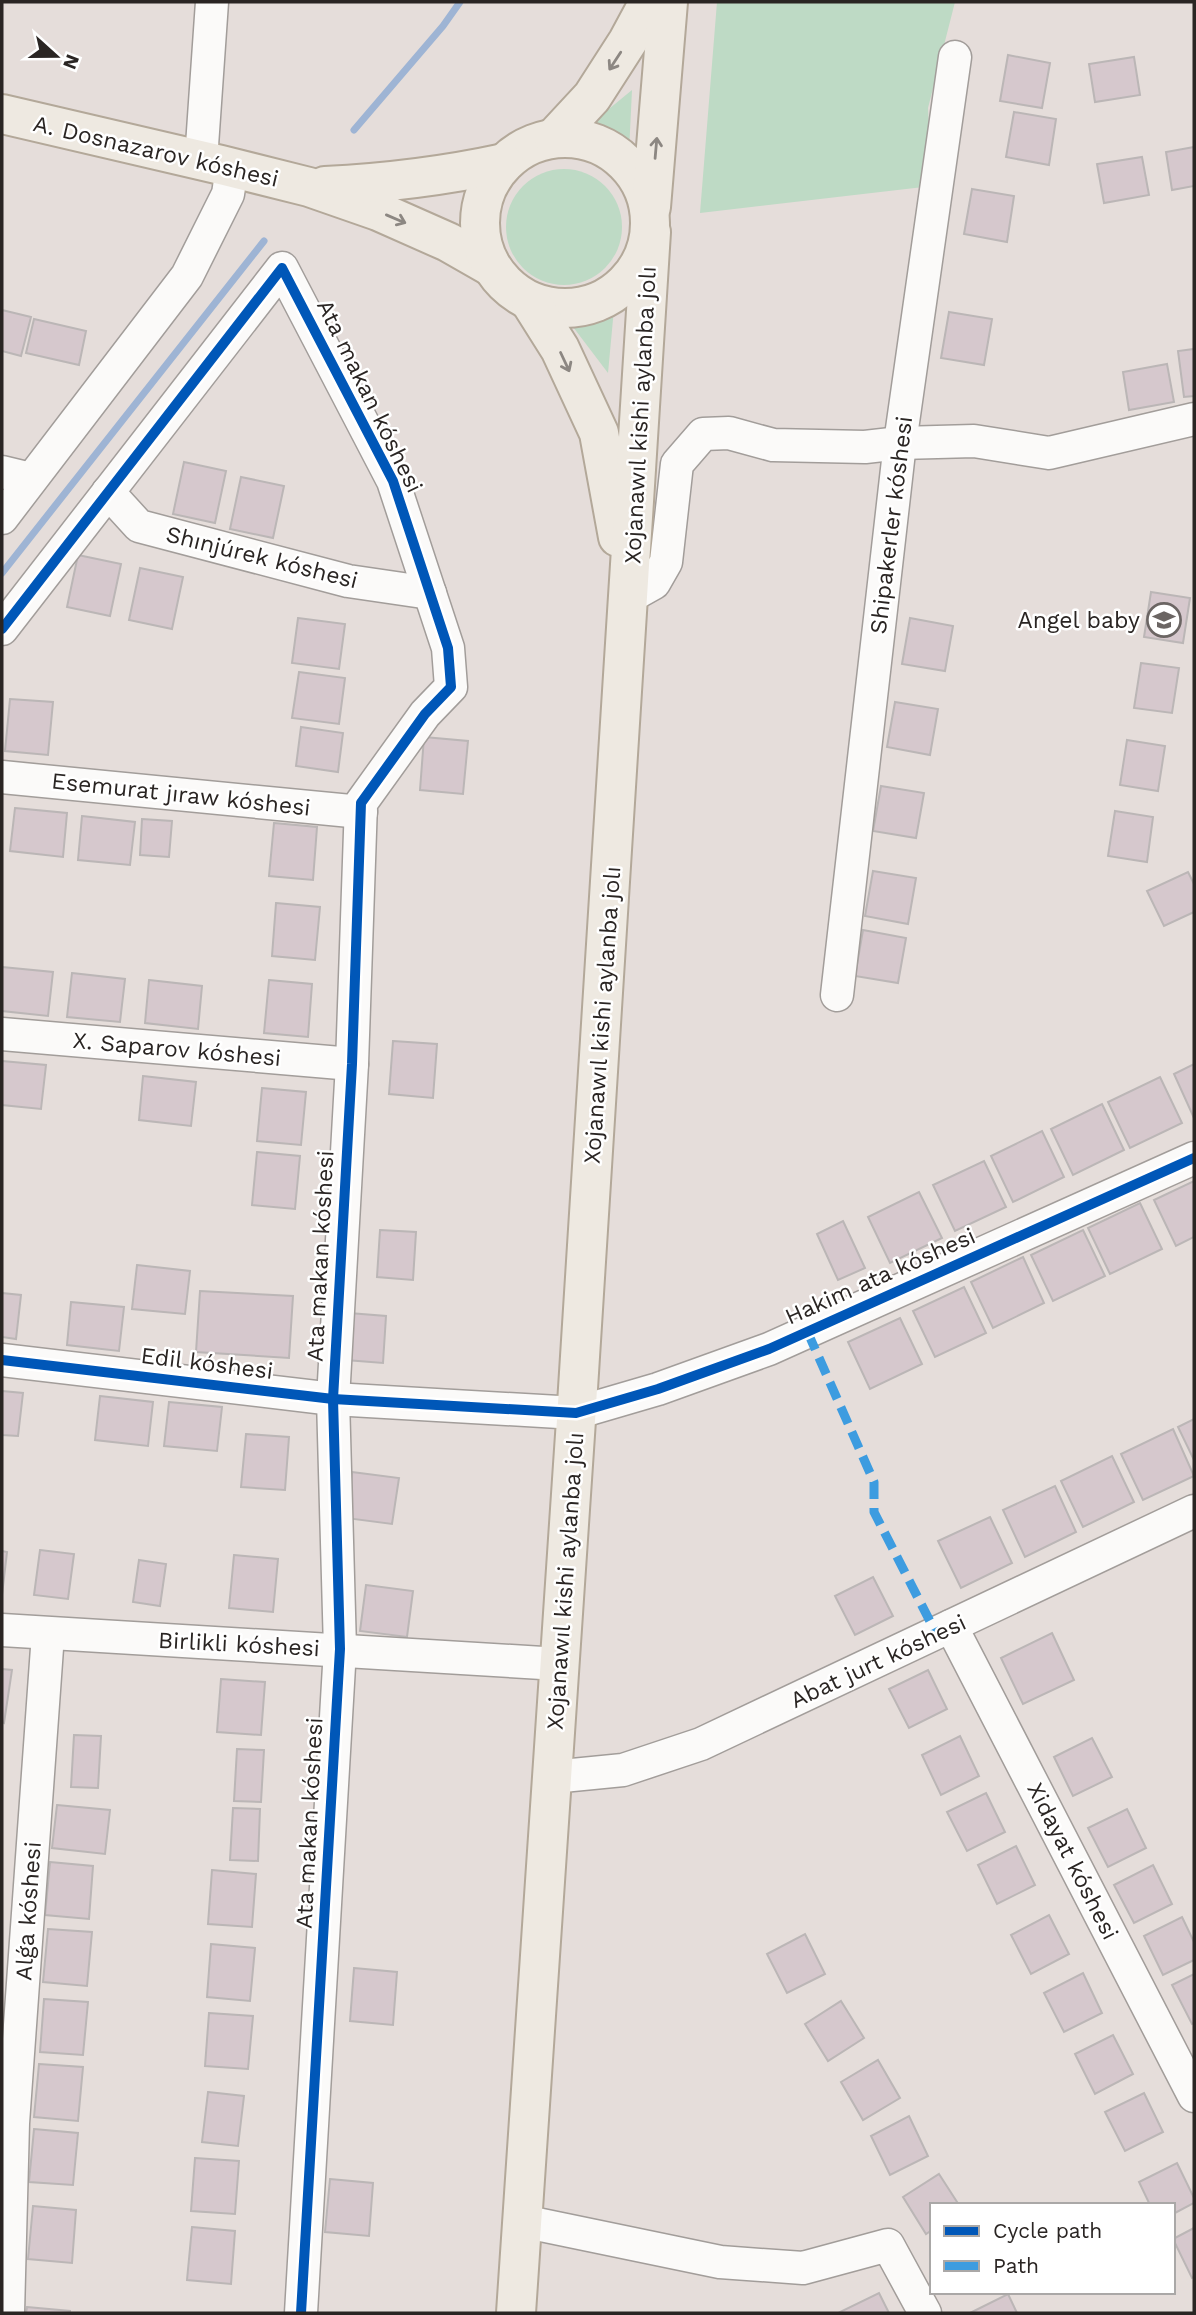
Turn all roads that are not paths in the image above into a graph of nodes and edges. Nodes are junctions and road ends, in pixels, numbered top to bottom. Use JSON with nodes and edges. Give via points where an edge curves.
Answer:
{"nodes":[{"id":1,"x":212,"y":2,"type":"edge"},
{"id":2,"x":649,"y":2,"type":"edge"},
{"id":3,"x":668,"y":2,"type":"edge"},
{"id":4,"x":955,"y":57,"type":"dead end"},
{"id":5,"x":2,"y":114,"type":"edge"},
{"id":6,"x":554,"y":138,"type":"junction"},
{"id":7,"x":504,"y":163,"type":"junction"},
{"id":8,"x":216,"y":164,"type":"junction"},
{"id":9,"x":309,"y":187,"type":"junction"},
{"id":10,"x":651,"y":224,"type":"junction"},
{"id":11,"x":491,"y":266,"type":"junction"},
{"id":12,"x":531,"y":303,"type":"junction"},
{"id":13,"x":1193,"y":426,"type":"edge"},
{"id":14,"x":900,"y":443,"type":"junction"},
{"id":15,"x":17,"y":476,"type":"edge"},
{"id":16,"x":108,"y":492,"type":"junction"},
{"id":17,"x":2,"y":518,"type":"edge"},
{"id":18,"x":430,"y":593,"type":"junction"},
{"id":19,"x":629,"y":597,"type":"junction"},
{"id":20,"x":2,"y":629,"type":"edge"},
{"id":21,"x":2,"y":777,"type":"edge"},
{"id":22,"x":361,"y":812,"type":"junction"},
{"id":23,"x":837,"y":995,"type":"dead end"},
{"id":24,"x":2,"y":1034,"type":"edge"},
{"id":25,"x":352,"y":1064,"type":"junction"},
{"id":26,"x":1194,"y":1158,"type":"edge"},
{"id":27,"x":2,"y":1360,"type":"edge"},
{"id":28,"x":333,"y":1399,"type":"junction"},
{"id":29,"x":576,"y":1413,"type":"junction"},
{"id":30,"x":1194,"y":1511,"type":"edge"},
{"id":31,"x":951,"y":1626,"type":"junction"},
{"id":32,"x":2,"y":1630,"type":"edge"},
{"id":33,"x":48,"y":1634,"type":"junction"},
{"id":34,"x":340,"y":1649,"type":"junction"},
{"id":35,"x":559,"y":1664,"type":"junction"},
{"id":36,"x":552,"y":1777,"type":"junction"},
{"id":37,"x":1194,"y":2096,"type":"edge"},
{"id":38,"x":522,"y":2221,"type":"junction"},
{"id":39,"x":8,"y":2313,"type":"edge"},
{"id":40,"x":301,"y":2313,"type":"edge"},
{"id":41,"x":516,"y":2313,"type":"edge"},
{"id":42,"x":925,"y":2313,"type":"edge"}],
"edges":[{"from":1,"to":8,"type":"street"},
{"from":2,"to":6,"type":"main road","one_way":true,"via":[[592,97]]},
{"from":10,"to":3,"type":"main road","name":"Xojanawıl kishi aylanba jolı","one_way":true},
{"from":4,"to":14,"type":"street","name":"Shipakerler kóshesi"},
{"from":5,"to":8,"type":"main road","name":"A. Dosnazarov kóshesi"},
{"from":6,"to":7,"type":"main road","via":[[527,146]]},
{"from":6,"to":10,"type":"main road","via":[[582,139],[608,148],[629,166],[644,189]]},
{"from":7,"to":9,"type":"main road","via":[[393,183]]},
{"from":7,"to":11,"type":"main road","via":[[488,186],[480,212],[481,240]]},
{"from":8,"to":9,"type":"main road","name":"A. Dosnazarov kóshesi"},
{"from":8,"to":15,"type":"street","via":[[228,194],[187,276]]},
{"from":9,"to":11,"type":"main road","one_way":true,"via":[[378,211]]},
{"from":10,"to":12,"type":"main road","via":[[644,258],[629,281],[608,298],[584,307],[557,309]]},
{"from":10,"to":19,"type":"main road","name":"Xojanawıl kishi aylanba jolı"},
{"from":11,"to":12,"type":"main road","via":[[508,288]]},
{"from":12,"to":19,"type":"main road","name":"Xojanawıl kishi aylanba jolı","one_way":true,"via":[[599,433]]},
{"from":13,"to":14,"type":"street","via":[[1049,453],[974,441]]},
{"from":14,"to":19,"type":"street","via":[[773,446],[729,433],[702,434],[677,464],[666,562],[654,583]]},
{"from":14,"to":23,"type":"street","name":"Shipakerler kóshesi"},
{"from":15,"to":17,"type":"street"},
{"from":16,"to":18,"type":"street","name":"Shınjúrek kóshesi","via":[[139,526],[348,581]]},
{"from":16,"to":18,"type":"street","name":"Ata makan kóshesi","via":[[282,268],[393,481]]},
{"from":16,"to":20,"type":"street"},
{"from":18,"to":22,"type":"street","name":"Ata makan kóshesi","via":[[448,648],[451,687],[409,736],[361,803]]},
{"from":19,"to":29,"type":"main road","name":"Xojanawıl kishi aylanba jolı"},
{"from":21,"to":22,"type":"street","name":"Esemurat jıraw kóshesi"},
{"from":22,"to":25,"type":"street","name":"Ata makan kóshesi"},
{"from":24,"to":25,"type":"street","name":"X. Saparov kóshesi"},
{"from":25,"to":28,"type":"street","name":"Ata makan kóshesi"},
{"from":26,"to":29,"type":"street","name":"Hakim ata kóshesi","via":[[769,1349]]},
{"from":27,"to":28,"type":"street","name":"Edil kóshesi"},
{"from":28,"to":29,"type":"street","name":"Edil kóshesi"},
{"from":28,"to":34,"type":"street","name":"Ata makan kóshesi"},
{"from":29,"to":35,"type":"main road","name":"Xojanawıl kishi aylanba jolı"},
{"from":30,"to":31,"type":"street","name":"Abat jurt kóshesi"},
{"from":31,"to":36,"type":"street","name":"Abat jurt kóshesi","via":[[701,1744],[623,1770]]},
{"from":31,"to":37,"type":"street","name":"Xidayat kóshesi"},
{"from":32,"to":33,"type":"street","name":"Birlikli kóshesi"},
{"from":33,"to":34,"type":"street","name":"Birlikli kóshesi"},
{"from":33,"to":39,"type":"street","name":"Alǵa kóshesi","via":[[13,2123]]},
{"from":34,"to":35,"type":"street","name":"Birlikli kóshesi"},
{"from":34,"to":40,"type":"street","name":"Ata makan kóshesi"},
{"from":35,"to":36,"type":"main road","name":"Xojanawıl kishi aylanba jolı"},
{"from":36,"to":38,"type":"main road","name":"Xojanawıl kishi aylanba jolı"},
{"from":38,"to":41,"type":"main road","name":"Xojanawıl kishi aylanba jolı"},
{"from":38,"to":42,"type":"street","via":[[720,2262],[803,2268],[888,2245]]}]}
